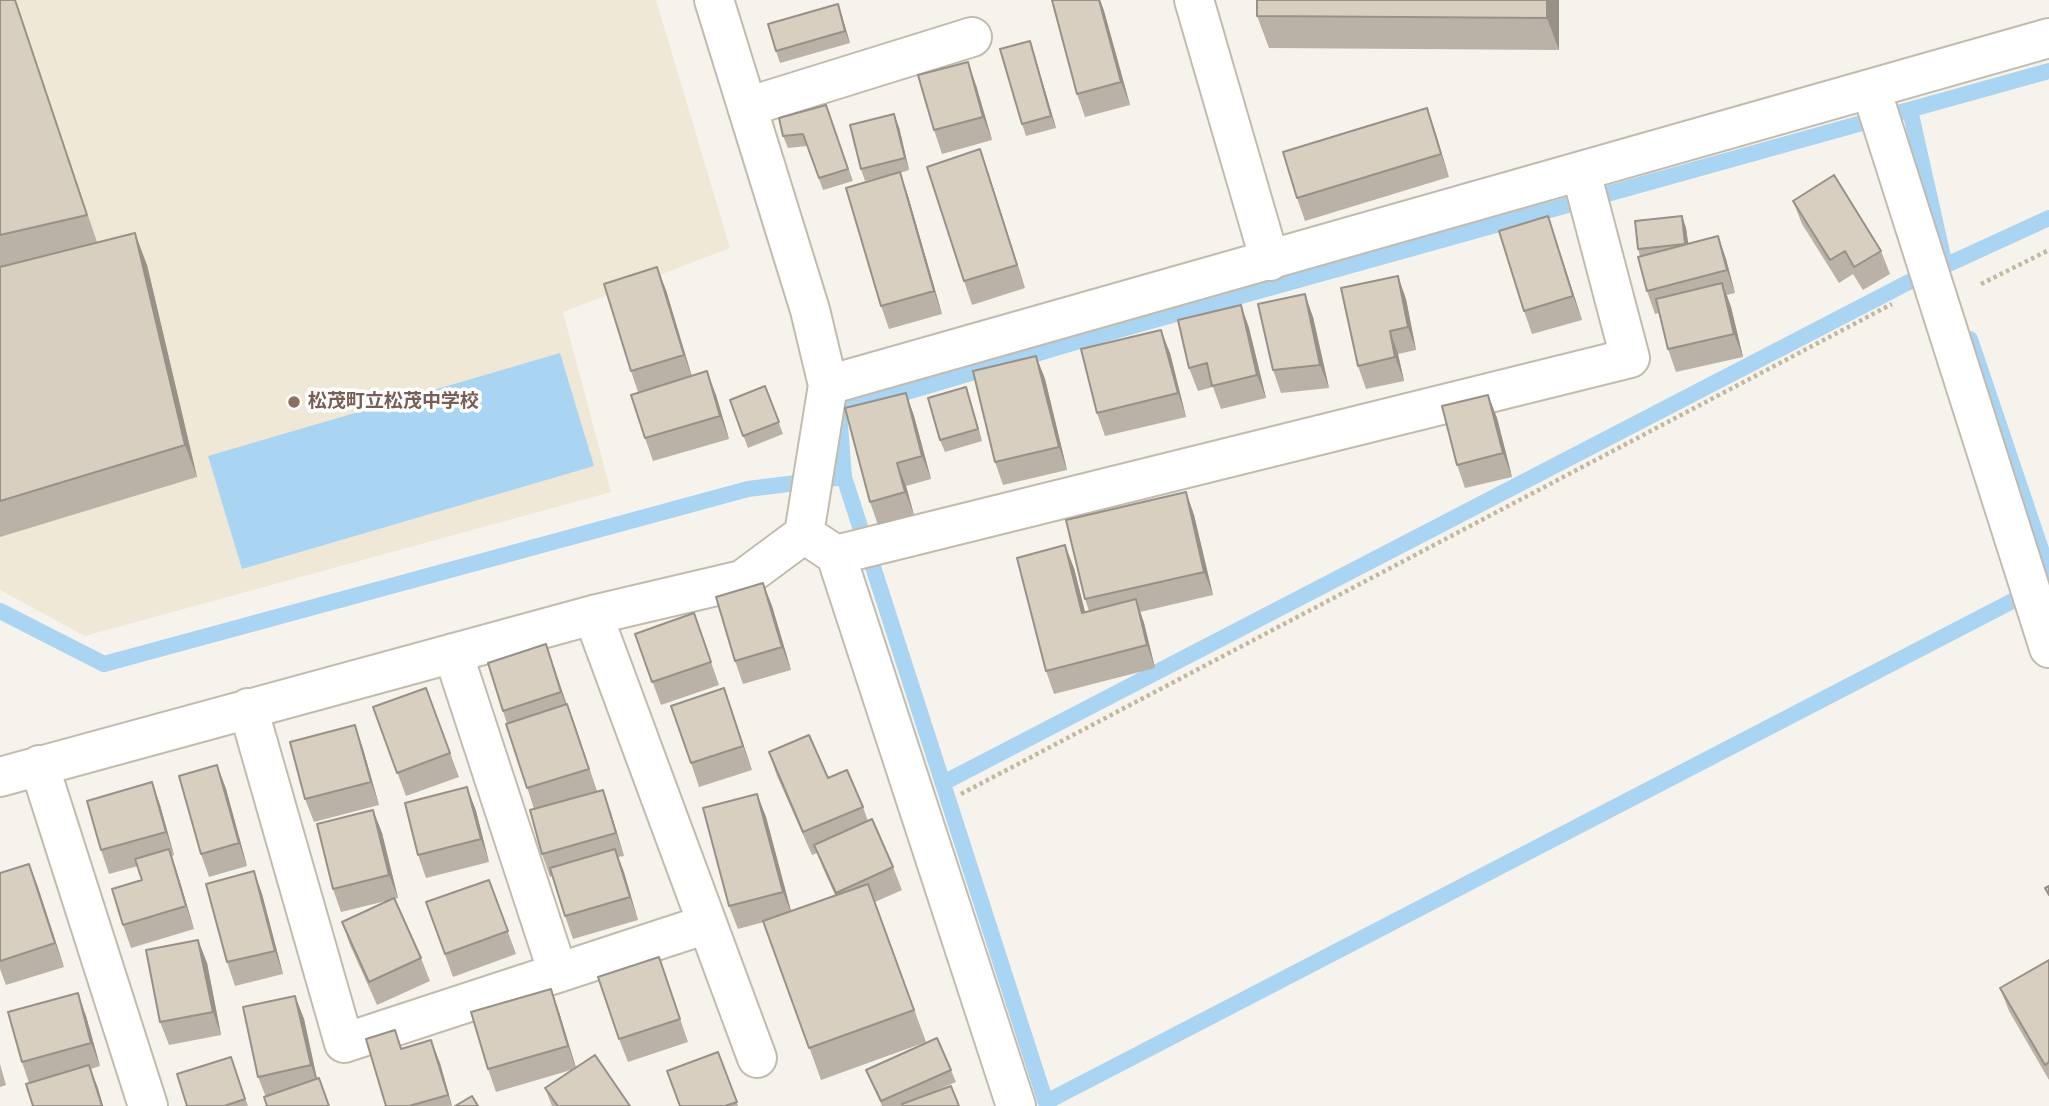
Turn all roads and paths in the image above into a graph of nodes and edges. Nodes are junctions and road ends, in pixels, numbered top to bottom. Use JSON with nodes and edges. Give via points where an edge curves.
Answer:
{"nodes":[{"id":1,"x":714,"y":0,"type":"edge"},
{"id":2,"x":1194,"y":0,"type":"edge"},
{"id":3,"x":972,"y":37,"type":"dead end"},
{"id":4,"x":2049,"y":38,"type":"edge"},
{"id":5,"x":1871,"y":89,"type":"junction"},
{"id":6,"x":747,"y":107,"type":"junction"},
{"id":7,"x":1581,"y":172,"type":"junction"},
{"id":8,"x":2049,"y":250,"type":"edge"},
{"id":9,"x":1270,"y":261,"type":"junction"},
{"id":10,"x":1936,"y":294,"type":"junction"},
{"id":11,"x":828,"y":385,"type":"junction"},
{"id":12,"x":804,"y":534,"type":"junction"},
{"id":13,"x":836,"y":555,"type":"junction"},
{"id":14,"x":593,"y":615,"type":"junction"},
{"id":15,"x":2049,"y":648,"type":"edge"},
{"id":16,"x":453,"y":653,"type":"junction"},
{"id":17,"x":248,"y":708,"type":"junction"},
{"id":18,"x":39,"y":765,"type":"junction"},
{"id":19,"x":0,"y":777,"type":"edge"},
{"id":20,"x":970,"y":791,"type":"dead end"},
{"id":21,"x":707,"y":924,"type":"junction"},
{"id":22,"x":558,"y":973,"type":"junction"},
{"id":23,"x":757,"y":1058,"type":"dead end"},
{"id":24,"x":148,"y":1106,"type":"edge"},
{"id":25,"x":1016,"y":1106,"type":"edge"}],
"edges":[{"from":1,"to":6,"type":"street"},
{"from":2,"to":9,"type":"street"},
{"from":3,"to":6,"type":"street"},
{"from":4,"to":5,"type":"street"},
{"from":5,"to":7,"type":"street"},
{"from":5,"to":10,"type":"street"},
{"from":6,"to":11,"type":"street","via":[[810,310]]},
{"from":7,"to":9,"type":"street"},
{"from":7,"to":13,"type":"street","via":[[1630,358]]},
{"from":8,"to":10,"type":"path"},
{"from":9,"to":11,"type":"street"},
{"from":10,"to":15,"type":"street"},
{"from":10,"to":20,"type":"path"},
{"from":11,"to":12,"type":"street"},
{"from":12,"to":13,"type":"street"},
{"from":12,"to":14,"type":"street","via":[[742,580]]},
{"from":13,"to":25,"type":"street"},
{"from":14,"to":16,"type":"street"},
{"from":14,"to":21,"type":"street"},
{"from":16,"to":17,"type":"street"},
{"from":16,"to":22,"type":"street"},
{"from":17,"to":18,"type":"street"},
{"from":17,"to":22,"type":"street","via":[[344,1043]]},
{"from":18,"to":19,"type":"street"},
{"from":18,"to":24,"type":"street"},
{"from":21,"to":22,"type":"street"},
{"from":21,"to":23,"type":"street"}]}
